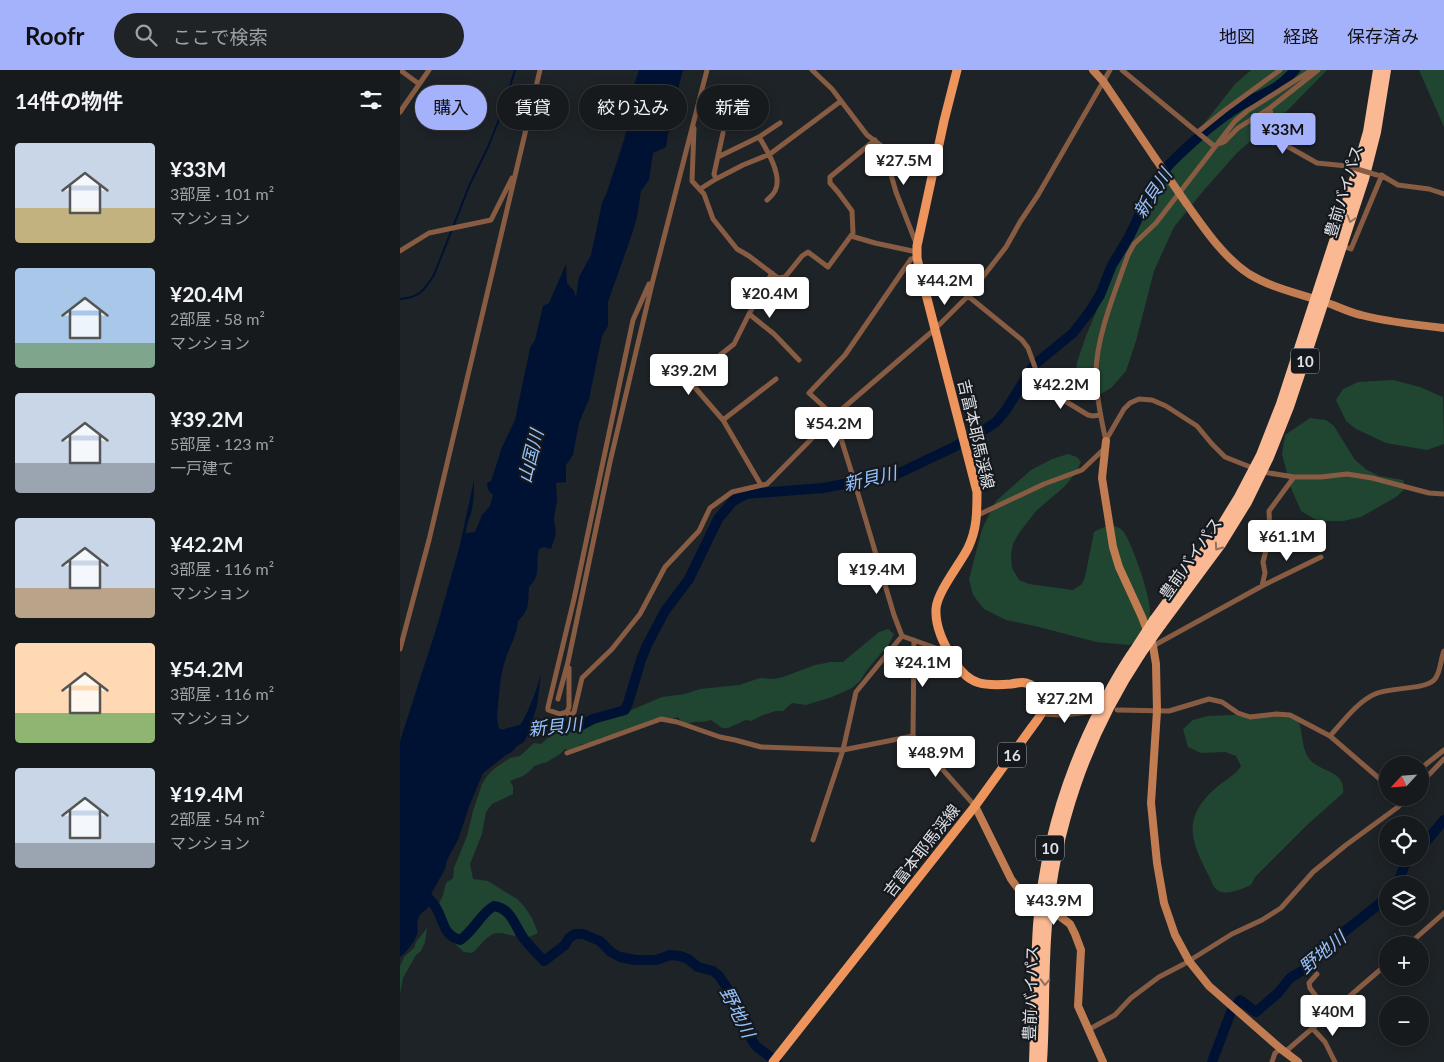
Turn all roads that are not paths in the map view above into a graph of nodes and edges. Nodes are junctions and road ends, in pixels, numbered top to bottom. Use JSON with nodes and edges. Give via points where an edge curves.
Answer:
{"nodes":[{"id":1,"x":400,"y":70,"type":"edge"},
{"id":2,"x":429,"y":70,"type":"edge"},
{"id":3,"x":540,"y":70,"type":"edge"},
{"id":4,"x":708,"y":70,"type":"edge"},
{"id":5,"x":812,"y":70,"type":"edge"},
{"id":6,"x":957,"y":70,"type":"edge"},
{"id":7,"x":1093,"y":70,"type":"edge"},
{"id":8,"x":1110,"y":70,"type":"edge"},
{"id":9,"x":1122,"y":70,"type":"edge"},
{"id":10,"x":1280,"y":70,"type":"edge"},
{"id":11,"x":1312,"y":70,"type":"edge"},
{"id":12,"x":1318,"y":70,"type":"edge"},
{"id":13,"x":1378,"y":70,"type":"edge"},
{"id":14,"x":1386,"y":70,"type":"edge"},
{"id":15,"x":1103,"y":81,"type":"junction"},
{"id":16,"x":419,"y":84,"type":"junction"},
{"id":17,"x":841,"y":101,"type":"junction"},
{"id":18,"x":1270,"y":108,"type":"junction"},
{"id":19,"x":400,"y":112,"type":"edge"},
{"id":20,"x":780,"y":123,"type":"dead end"},
{"id":21,"x":693,"y":126,"type":"junction"},
{"id":22,"x":1198,"y":132,"type":"junction"},
{"id":23,"x":723,"y":133,"type":"dead end"},
{"id":24,"x":759,"y":137,"type":"junction"},
{"id":25,"x":875,"y":140,"type":"junction"},
{"id":26,"x":1214,"y":146,"type":"junction"},
{"id":27,"x":770,"y":154,"type":"junction"},
{"id":28,"x":718,"y":156,"type":"junction"},
{"id":29,"x":516,"y":168,"type":"junction"},
{"id":30,"x":1380,"y":175,"type":"junction"},
{"id":31,"x":716,"y":179,"type":"junction"},
{"id":32,"x":700,"y":189,"type":"junction"},
{"id":33,"x":1444,"y":194,"type":"edge"},
{"id":34,"x":767,"y":200,"type":"dead end"},
{"id":35,"x":851,"y":236,"type":"junction"},
{"id":36,"x":1342,"y":246,"type":"junction"},
{"id":37,"x":400,"y":251,"type":"edge"},
{"id":38,"x":917,"y":252,"type":"junction"},
{"id":39,"x":772,"y":273,"type":"junction"},
{"id":40,"x":652,"y":284,"type":"junction"},
{"id":41,"x":968,"y":296,"type":"junction"},
{"id":42,"x":1320,"y":301,"type":"junction"},
{"id":43,"x":749,"y":314,"type":"junction"},
{"id":44,"x":1444,"y":328,"type":"edge"},
{"id":45,"x":935,"y":329,"type":"junction"},
{"id":46,"x":799,"y":360,"type":"dead end"},
{"id":47,"x":776,"y":379,"type":"dead end"},
{"id":48,"x":1100,"y":415,"type":"junction"},
{"id":49,"x":834,"y":416,"type":"junction"},
{"id":50,"x":723,"y":420,"type":"junction"},
{"id":51,"x":1106,"y":444,"type":"junction"},
{"id":52,"x":1259,"y":470,"type":"junction"},
{"id":53,"x":1294,"y":477,"type":"junction"},
{"id":54,"x":761,"y":485,"type":"junction"},
{"id":55,"x":1444,"y":494,"type":"edge"},
{"id":56,"x":978,"y":515,"type":"junction"},
{"id":57,"x":1321,"y":557,"type":"dead end"},
{"id":58,"x":1262,"y":586,"type":"junction"},
{"id":59,"x":902,"y":636,"type":"junction"},
{"id":60,"x":914,"y":640,"type":"junction"},
{"id":61,"x":1154,"y":646,"type":"junction"},
{"id":62,"x":400,"y":649,"type":"edge"},
{"id":63,"x":1444,"y":651,"type":"edge"},
{"id":64,"x":949,"y":652,"type":"junction"},
{"id":65,"x":568,"y":662,"type":"junction"},
{"id":66,"x":558,"y":699,"type":"dead end"},
{"id":67,"x":1117,"y":710,"type":"dead end"},
{"id":68,"x":1157,"y":710,"type":"junction"},
{"id":69,"x":567,"y":712,"type":"junction"},
{"id":70,"x":1090,"y":712,"type":"dead end"},
{"id":71,"x":1040,"y":714,"type":"junction"},
{"id":72,"x":913,"y":736,"type":"junction"},
{"id":73,"x":1330,"y":736,"type":"junction"},
{"id":74,"x":843,"y":750,"type":"junction"},
{"id":75,"x":1444,"y":750,"type":"edge"},
{"id":76,"x":567,"y":753,"type":"dead end"},
{"id":77,"x":1444,"y":759,"type":"edge"},
{"id":78,"x":1429,"y":762,"type":"edge"},
{"id":79,"x":1429,"y":775,"type":"edge"},
{"id":80,"x":1379,"y":778,"type":"edge"},
{"id":81,"x":975,"y":806,"type":"junction"},
{"id":82,"x":1399,"y":806,"type":"edge"},
{"id":83,"x":813,"y":840,"type":"dead end"},
{"id":84,"x":1044,"y":907,"type":"junction"},
{"id":85,"x":1444,"y":914,"type":"edge"},
{"id":86,"x":1418,"y":936,"type":"edge"},
{"id":87,"x":1189,"y":961,"type":"junction"},
{"id":88,"x":1379,"y":972,"type":"edge"},
{"id":89,"x":1317,"y":974,"type":"dead end"},
{"id":90,"x":1329,"y":1014,"type":"junction"},
{"id":91,"x":1312,"y":1028,"type":"junction"},
{"id":92,"x":1088,"y":1030,"type":"junction"},
{"id":93,"x":1283,"y":1051,"type":"junction"},
{"id":94,"x":775,"y":1060,"type":"edge"},
{"id":95,"x":1034,"y":1062,"type":"edge"},
{"id":96,"x":1042,"y":1062,"type":"edge"},
{"id":97,"x":1103,"y":1062,"type":"edge"},
{"id":98,"x":1272,"y":1062,"type":"edge"},
{"id":99,"x":1298,"y":1062,"type":"edge"},
{"id":100,"x":1335,"y":1062,"type":"edge"}],
"edges":[{"from":1,"to":16,"type":"street"},
{"from":2,"to":16,"type":"street"},
{"from":3,"to":29,"type":"street"},
{"from":4,"to":21,"type":"street"},
{"from":5,"to":17,"type":"street"},
{"from":6,"to":38,"type":"main road","name":"吉富本耶馬渓線"},
{"from":7,"to":15,"type":"street"},
{"from":8,"to":15,"type":"street"},
{"from":9,"to":22,"type":"street"},
{"from":10,"to":22,"type":"street"},
{"from":11,"to":26,"type":"street","via":[[1247,111]]},
{"from":12,"to":18,"type":"street"},
{"from":13,"to":42,"type":"highway","name":"豊前バイパス","number":"10","via":[[1362,154]]},
{"from":14,"to":36,"type":"highway","name":"豊前バイパス","number":"10","one_way":true,"via":[[1376,132]]},
{"from":15,"to":41,"type":"street","via":[[1006,247]]},
{"from":15,"to":42,"type":"street","bridge":true,"via":[[1186,203],[1227,255],[1248,273],[1271,285]]},
{"from":16,"to":19,"type":"street"},
{"from":17,"to":25,"type":"street","via":[[867,135]]},
{"from":17,"to":27,"type":"street"},
{"from":18,"to":26,"type":"street"},
{"from":18,"to":30,"type":"street","bridge":true,"via":[[1265,135],[1267,142],[1278,141],[1317,163],[1347,166]]},
{"from":20,"to":24,"type":"street"},
{"from":21,"to":32,"type":"street","via":[[692,181]]},
{"from":21,"to":40,"type":"street"},
{"from":22,"to":26,"type":"street"},
{"from":23,"to":28,"type":"street"},
{"from":24,"to":27,"type":"street"},
{"from":24,"to":28,"type":"street"},
{"from":25,"to":35,"type":"street","via":[[830,177],[830,183],[852,211]]},
{"from":25,"to":38,"type":"street","via":[[883,147]]},
{"from":26,"to":48,"type":"street","via":[[1128,255],[1098,348],[1096,373]]},
{"from":27,"to":31,"type":"street"},
{"from":27,"to":34,"type":"street","via":[[777,181],[776,190]]},
{"from":28,"to":31,"type":"street"},
{"from":29,"to":37,"type":"street","via":[[491,220],[429,233]]},
{"from":29,"to":62,"type":"street","via":[[429,540]]},
{"from":30,"to":33,"type":"street","via":[[1398,185]]},
{"from":30,"to":36,"type":"street","via":[[1351,249]]},
{"from":31,"to":32,"type":"street"},
{"from":32,"to":39,"type":"street","via":[[712,219],[738,250]]},
{"from":35,"to":38,"type":"street"},
{"from":35,"to":39,"type":"street","via":[[828,267],[808,252],[785,277],[778,278]]},
{"from":36,"to":42,"type":"highway","name":"豊前バイパス","number":"10"},
{"from":38,"to":45,"type":"main road","name":"吉富本耶馬渓線"},
{"from":38,"to":49,"type":"street","via":[[845,355],[809,393]]},
{"from":39,"to":43,"type":"street"},
{"from":40,"to":65,"type":"street"},
{"from":40,"to":69,"type":"street","via":[[633,320],[548,706],[548,710],[560,714]]},
{"from":41,"to":45,"type":"street"},
{"from":41,"to":48,"type":"street","via":[[1022,340],[1036,370],[1065,401],[1088,415]]},
{"from":42,"to":44,"type":"street","via":[[1390,322]]},
{"from":42,"to":52,"type":"highway","name":"豊前バイパス","number":"10"},
{"from":43,"to":46,"type":"street"},
{"from":43,"to":50,"type":"street","via":[[734,344],[690,379]]},
{"from":45,"to":49,"type":"street"},
{"from":45,"to":56,"type":"main road","name":"吉富本耶馬渓線","via":[[977,492]]},
{"from":47,"to":50,"type":"street"},
{"from":48,"to":51,"type":"street"},
{"from":49,"to":54,"type":"street","via":[[767,484]]},
{"from":49,"to":59,"type":"street"},
{"from":50,"to":54,"type":"street"},
{"from":51,"to":52,"type":"street","via":[[1130,403],[1139,399],[1152,400],[1197,426],[1225,457]]},
{"from":51,"to":56,"type":"street","via":[[1082,470]]},
{"from":51,"to":61,"type":"street","via":[[1102,478],[1113,548]]},
{"from":52,"to":53,"type":"street"},
{"from":52,"to":84,"type":"highway","name":"豊前バイパス","number":"10","bridge":true,"via":[[1158,623],[1137,653],[1124,665],[1090,728],[1073,767],[1053,834],[1047,859]]},
{"from":53,"to":55,"type":"street","via":[[1347,474]]},
{"from":53,"to":58,"type":"street","via":[[1269,512],[1270,535],[1263,562]]},
{"from":54,"to":69,"type":"street","via":[[732,492],[710,508],[699,531],[664,567],[640,614],[612,649],[582,678],[576,708],[572,714]]},
{"from":56,"to":64,"type":"main road","name":"吉富本耶馬渓線","via":[[968,547],[936,606],[938,629]]},
{"from":57,"to":58,"type":"street"},
{"from":58,"to":61,"type":"street"},
{"from":59,"to":60,"type":"street"},
{"from":59,"to":74,"type":"street","via":[[856,692]]},
{"from":60,"to":64,"type":"street"},
{"from":60,"to":72,"type":"street"},
{"from":61,"to":68,"type":"street"},
{"from":63,"to":73,"type":"street","via":[[1434,681],[1374,694]]},
{"from":64,"to":71,"type":"main road","name":"吉富本耶馬渓線","via":[[968,678],[978,683],[992,686],[1026,682],[1035,687],[1041,696]]},
{"from":65,"to":66,"type":"street"},
{"from":65,"to":69,"type":"street"},
{"from":67,"to":68,"type":"street"},
{"from":68,"to":73,"type":"street","via":[[1169,711],[1209,699],[1250,717],[1290,715]]},
{"from":68,"to":87,"type":"street","via":[[1152,803],[1158,863],[1164,904]]},
{"from":70,"to":71,"type":"street"},
{"from":71,"to":81,"type":"main road","name":"吉富本耶馬渓線","number":"16"},
{"from":72,"to":74,"type":"street"},
{"from":72,"to":81,"type":"street"},
{"from":73,"to":80,"type":"street"},
{"from":74,"to":76,"type":"street","via":[[761,747],[661,719]]},
{"from":74,"to":83,"type":"street"},
{"from":75,"to":78,"type":"street"},
{"from":77,"to":79,"type":"street"},
{"from":81,"to":84,"type":"street","via":[[1011,880],[1019,890]]},
{"from":81,"to":94,"type":"main road","name":"吉富本耶馬渓線","number":"16"},
{"from":82,"to":87,"type":"street","via":[[1314,872],[1280,908]]},
{"from":84,"to":92,"type":"street","via":[[1070,924],[1081,950],[1078,1006]]},
{"from":84,"to":95,"type":"highway","name":"豊前バイパス","number":"10","via":[[1036,964]]},
{"from":84,"to":96,"type":"highway","name":"豊前バイパス","number":"10","one_way":true},
{"from":85,"to":86,"type":"street"},
{"from":87,"to":92,"type":"street","via":[[1159,977],[1115,1014]]},
{"from":87,"to":93,"type":"street","via":[[1209,986]]},
{"from":88,"to":90,"type":"street"},
{"from":89,"to":90,"type":"street","via":[[1309,983],[1310,988]]},
{"from":90,"to":91,"type":"street"},
{"from":91,"to":93,"type":"street"},
{"from":91,"to":100,"type":"street","via":[[1325,1042]]},
{"from":92,"to":97,"type":"street"},
{"from":93,"to":98,"type":"street","via":[[1275,1053]]},
{"from":93,"to":99,"type":"street"}]}
